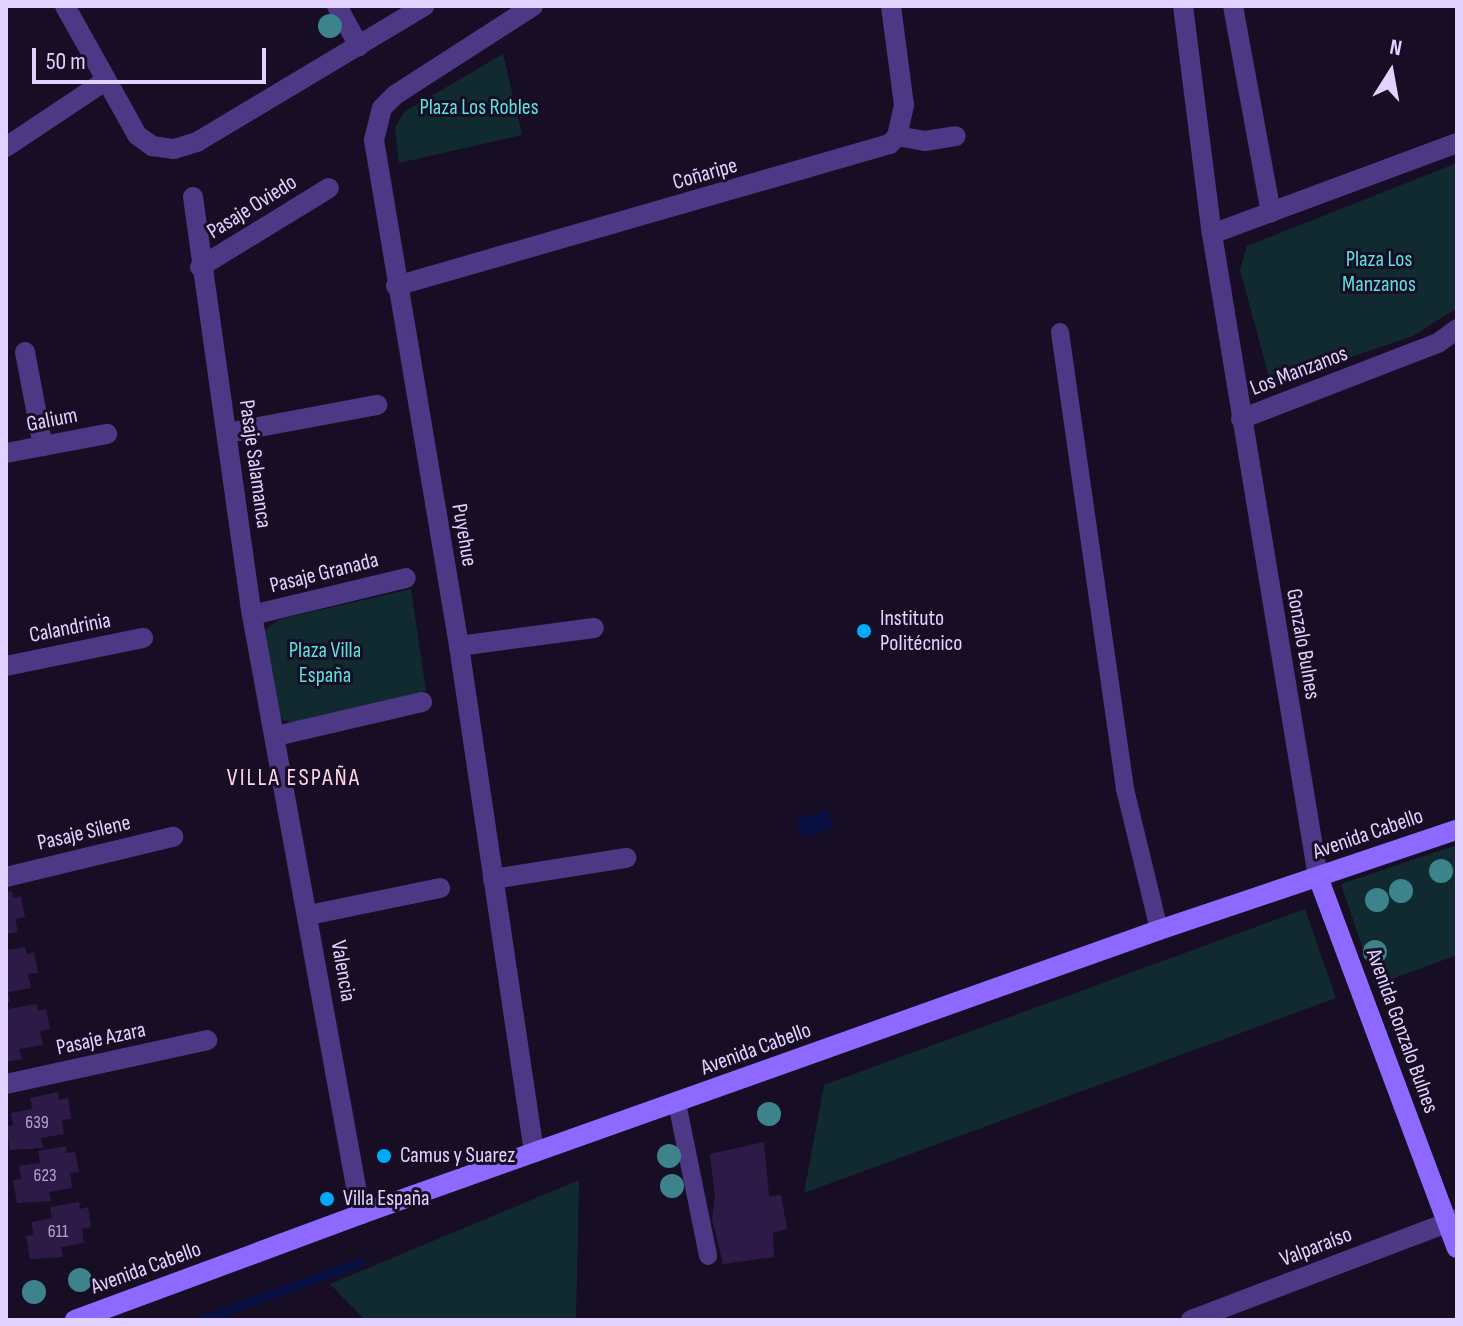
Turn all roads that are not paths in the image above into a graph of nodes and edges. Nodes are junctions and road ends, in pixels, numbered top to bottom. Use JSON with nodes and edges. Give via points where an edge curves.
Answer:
{"nodes":[{"id":1,"x":65,"y":6,"type":"edge"},
{"id":2,"x":337,"y":6,"type":"edge"},
{"id":3,"x":424,"y":6,"type":"edge"},
{"id":4,"x":533,"y":6,"type":"edge"},
{"id":5,"x":891,"y":6,"type":"edge"},
{"id":6,"x":1183,"y":6,"type":"edge"},
{"id":7,"x":1233,"y":6,"type":"edge"},
{"id":8,"x":359,"y":46,"type":"junction"},
{"id":9,"x":105,"y":81,"type":"junction"},
{"id":10,"x":897,"y":136,"type":"junction"},
{"id":11,"x":956,"y":136,"type":"dead end"},
{"id":12,"x":1457,"y":143,"type":"edge"},
{"id":13,"x":6,"y":147,"type":"edge"},
{"id":14,"x":329,"y":188,"type":"dead end"},
{"id":15,"x":193,"y":197,"type":"dead end"},
{"id":16,"x":1271,"y":213,"type":"junction"},
{"id":17,"x":1212,"y":234,"type":"junction"},
{"id":18,"x":200,"y":267,"type":"junction"},
{"id":19,"x":396,"y":286,"type":"junction"},
{"id":20,"x":1457,"y":329,"type":"edge"},
{"id":21,"x":1060,"y":332,"type":"dead end"},
{"id":22,"x":25,"y":352,"type":"dead end"},
{"id":23,"x":377,"y":405,"type":"dead end"},
{"id":24,"x":1241,"y":419,"type":"junction"},
{"id":25,"x":227,"y":433,"type":"junction"},
{"id":26,"x":107,"y":434,"type":"dead end"},
{"id":27,"x":43,"y":446,"type":"junction"},
{"id":28,"x":6,"y":453,"type":"edge"},
{"id":29,"x":406,"y":578,"type":"dead end"},
{"id":30,"x":252,"y":615,"type":"junction"},
{"id":31,"x":594,"y":628,"type":"dead end"},
{"id":32,"x":143,"y":638,"type":"dead end"},
{"id":33,"x":459,"y":646,"type":"junction"},
{"id":34,"x":6,"y":666,"type":"edge"},
{"id":35,"x":422,"y":702,"type":"dead end"},
{"id":36,"x":276,"y":736,"type":"junction"},
{"id":37,"x":1457,"y":830,"type":"edge"},
{"id":38,"x":173,"y":837,"type":"dead end"},
{"id":39,"x":626,"y":858,"type":"dead end"},
{"id":40,"x":6,"y":877,"type":"edge"},
{"id":41,"x":1318,"y":877,"type":"junction"},
{"id":42,"x":493,"y":879,"type":"junction"},
{"id":43,"x":440,"y":888,"type":"dead end"},
{"id":44,"x":309,"y":915,"type":"junction"},
{"id":45,"x":1159,"y":930,"type":"junction"},
{"id":46,"x":207,"y":1040,"type":"dead end"},
{"id":47,"x":6,"y":1084,"type":"edge"},
{"id":48,"x":677,"y":1103,"type":"junction"},
{"id":49,"x":534,"y":1152,"type":"junction"},
{"id":50,"x":361,"y":1214,"type":"junction"},
{"id":51,"x":1452,"y":1220,"type":"edge"},
{"id":52,"x":1457,"y":1248,"type":"edge"},
{"id":53,"x":708,"y":1256,"type":"dead end"},
{"id":54,"x":75,"y":1320,"type":"edge"},
{"id":55,"x":1191,"y":1320,"type":"edge"}],
"edges":[{"from":1,"to":9,"type":"street"},
{"from":2,"to":8,"type":"street"},
{"from":3,"to":8,"type":"street"},
{"from":4,"to":19,"type":"street","name":"Puyehue","via":[[410,83],[382,108],[374,152]]},
{"from":5,"to":10,"type":"street","via":[[904,105]]},
{"from":6,"to":17,"type":"street","name":"Los Manzanos"},
{"from":7,"to":16,"type":"street"},
{"from":8,"to":9,"type":"street","via":[[184,147],[143,142]]},
{"from":9,"to":13,"type":"street"},
{"from":10,"to":11,"type":"street","via":[[925,141]]},
{"from":10,"to":19,"type":"street","name":"Coñaripe","via":[[879,150]]},
{"from":12,"to":16,"type":"street"},
{"from":14,"to":18,"type":"street","name":"Pasaje Oviedo"},
{"from":15,"to":18,"type":"street","name":"Pasaje Salamanca"},
{"from":16,"to":17,"type":"street"},
{"from":17,"to":24,"type":"street","name":"Los Manzanos"},
{"from":18,"to":25,"type":"street","name":"Pasaje Salamanca"},
{"from":19,"to":33,"type":"street","name":"Puyehue"},
{"from":20,"to":24,"type":"street","name":"Los Manzanos","via":[[1438,343]]},
{"from":21,"to":45,"type":"lane","via":[[1125,789]]},
{"from":22,"to":27,"type":"street"},
{"from":23,"to":25,"type":"street"},
{"from":24,"to":41,"type":"street","name":"Gonzalo Bulnes"},
{"from":25,"to":30,"type":"street","name":"Pasaje Salamanca"},
{"from":26,"to":27,"type":"street","name":"Galium"},
{"from":27,"to":28,"type":"street","name":"Galium"},
{"from":29,"to":30,"type":"street","name":"Pasaje Granada"},
{"from":30,"to":36,"type":"street","name":"Pasaje Salamanca"},
{"from":31,"to":33,"type":"street"},
{"from":32,"to":34,"type":"street","name":"Calandrinia"},
{"from":33,"to":42,"type":"street","name":"Puyehue"},
{"from":35,"to":36,"type":"street"},
{"from":36,"to":44,"type":"street","name":"Valencia"},
{"from":37,"to":41,"type":"street","name":"Avenida Cabello"},
{"from":38,"to":40,"type":"street","name":"Pasaje Silene"},
{"from":39,"to":42,"type":"street"},
{"from":41,"to":45,"type":"street","name":"Avenida Cabello"},
{"from":41,"to":51,"type":"street","name":"Avenida Gonzalo Bulnes"},
{"from":42,"to":49,"type":"street","name":"Puyehue"},
{"from":43,"to":44,"type":"street"},
{"from":44,"to":50,"type":"street","name":"Valencia"},
{"from":45,"to":48,"type":"street","name":"Avenida Cabello"},
{"from":46,"to":47,"type":"street","name":"Pasaje Azara"},
{"from":48,"to":49,"type":"street","name":"Avenida Cabello"},
{"from":48,"to":53,"type":"lane"},
{"from":49,"to":50,"type":"street","name":"Avenida Cabello"},
{"from":50,"to":54,"type":"street","name":"Avenida Cabello"},
{"from":51,"to":52,"type":"street","name":"Avenida Gonzalo Bulnes"},
{"from":51,"to":55,"type":"street","name":"Valparaíso"}]}
